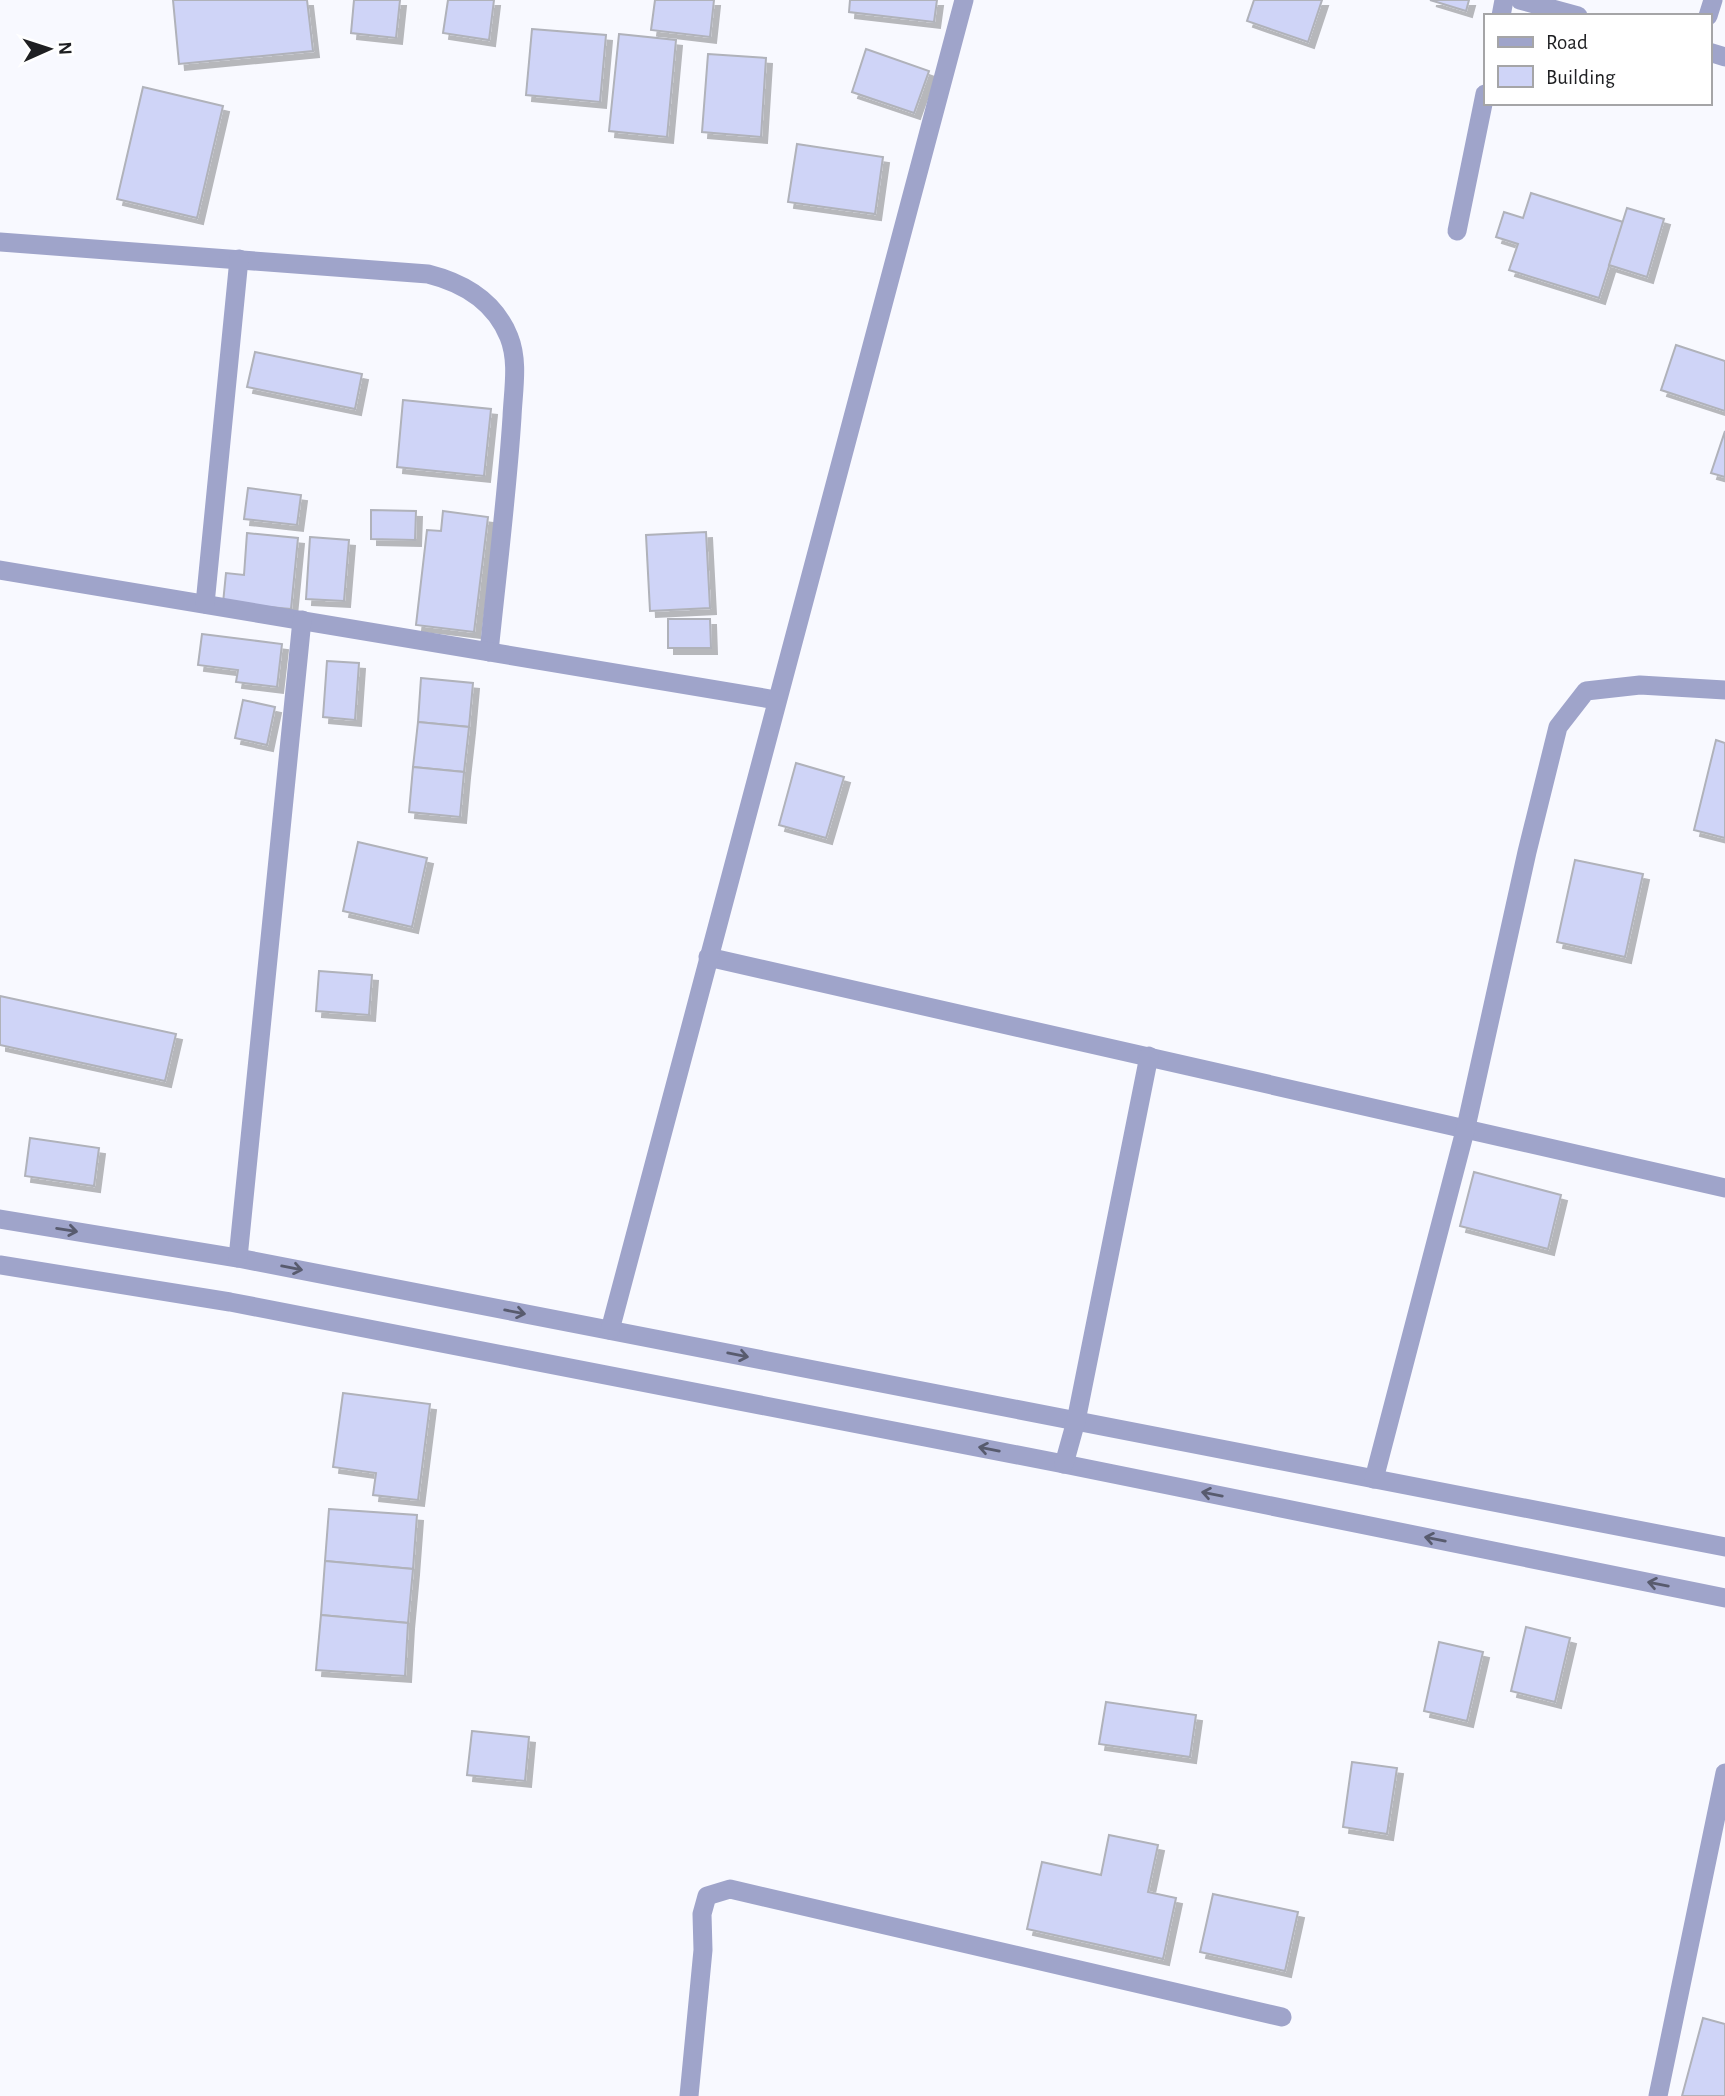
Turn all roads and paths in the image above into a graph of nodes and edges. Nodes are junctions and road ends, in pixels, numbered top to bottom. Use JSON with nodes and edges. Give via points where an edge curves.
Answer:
{"nodes":[{"id":1,"x":964,"y":0,"type":"edge"},
{"id":2,"x":1520,"y":0,"type":"edge"},
{"id":3,"x":1571,"y":14,"type":"edge"},
{"id":4,"x":1484,"y":99,"type":"edge"},
{"id":5,"x":1457,"y":231,"type":"dead end"},
{"id":6,"x":0,"y":242,"type":"edge"},
{"id":7,"x":239,"y":259,"type":"junction"},
{"id":8,"x":0,"y":570,"type":"edge"},
{"id":9,"x":205,"y":604,"type":"junction"},
{"id":10,"x":302,"y":620,"type":"junction"},
{"id":11,"x":489,"y":652,"type":"junction"},
{"id":12,"x":1725,"y":690,"type":"edge"},
{"id":13,"x":776,"y":700,"type":"junction"},
{"id":14,"x":708,"y":957,"type":"junction"},
{"id":15,"x":1149,"y":1056,"type":"junction"},
{"id":16,"x":1466,"y":1127,"type":"junction"},
{"id":17,"x":1725,"y":1188,"type":"edge"},
{"id":18,"x":0,"y":1220,"type":"edge"},
{"id":19,"x":238,"y":1258,"type":"junction"},
{"id":20,"x":0,"y":1265,"type":"edge"},
{"id":21,"x":610,"y":1330,"type":"junction"},
{"id":22,"x":1076,"y":1421,"type":"junction"},
{"id":23,"x":1064,"y":1464,"type":"junction"},
{"id":24,"x":1374,"y":1479,"type":"junction"},
{"id":25,"x":1725,"y":1547,"type":"edge"},
{"id":26,"x":1725,"y":1598,"type":"edge"},
{"id":27,"x":1725,"y":1773,"type":"edge"},
{"id":28,"x":1282,"y":2017,"type":"dead end"},
{"id":29,"x":689,"y":2096,"type":"edge"},
{"id":30,"x":1658,"y":2096,"type":"edge"}],
"edges":[{"from":1,"to":13,"type":"street"},
{"from":2,"to":3,"type":"street"},
{"from":4,"to":5,"type":"street"},
{"from":6,"to":7,"type":"street"},
{"from":7,"to":9,"type":"street"},
{"from":7,"to":11,"type":"street","via":[[428,274],[456,281],[481,298],[503,325],[515,358]]},
{"from":8,"to":9,"type":"street"},
{"from":9,"to":10,"type":"street"},
{"from":10,"to":11,"type":"street"},
{"from":10,"to":19,"type":"street"},
{"from":11,"to":13,"type":"street"},
{"from":12,"to":16,"type":"street","via":[[1640,685],[1586,691],[1558,727]]},
{"from":13,"to":14,"type":"street"},
{"from":14,"to":15,"type":"street"},
{"from":14,"to":21,"type":"street"},
{"from":15,"to":16,"type":"street"},
{"from":15,"to":22,"type":"street"},
{"from":16,"to":17,"type":"street"},
{"from":16,"to":24,"type":"street"},
{"from":18,"to":19,"type":"street","one_way":true},
{"from":19,"to":21,"type":"street","one_way":true},
{"from":23,"to":20,"type":"street","one_way":true,"via":[[243,1304]]},
{"from":21,"to":22,"type":"street","one_way":true},
{"from":22,"to":23,"type":"street"},
{"from":22,"to":24,"type":"street"},
{"from":26,"to":23,"type":"street","one_way":true},
{"from":24,"to":25,"type":"street"},
{"from":27,"to":30,"type":"street"},
{"from":28,"to":29,"type":"street","via":[[730,1889],[707,1896],[702,1914],[703,1950]]}]}
